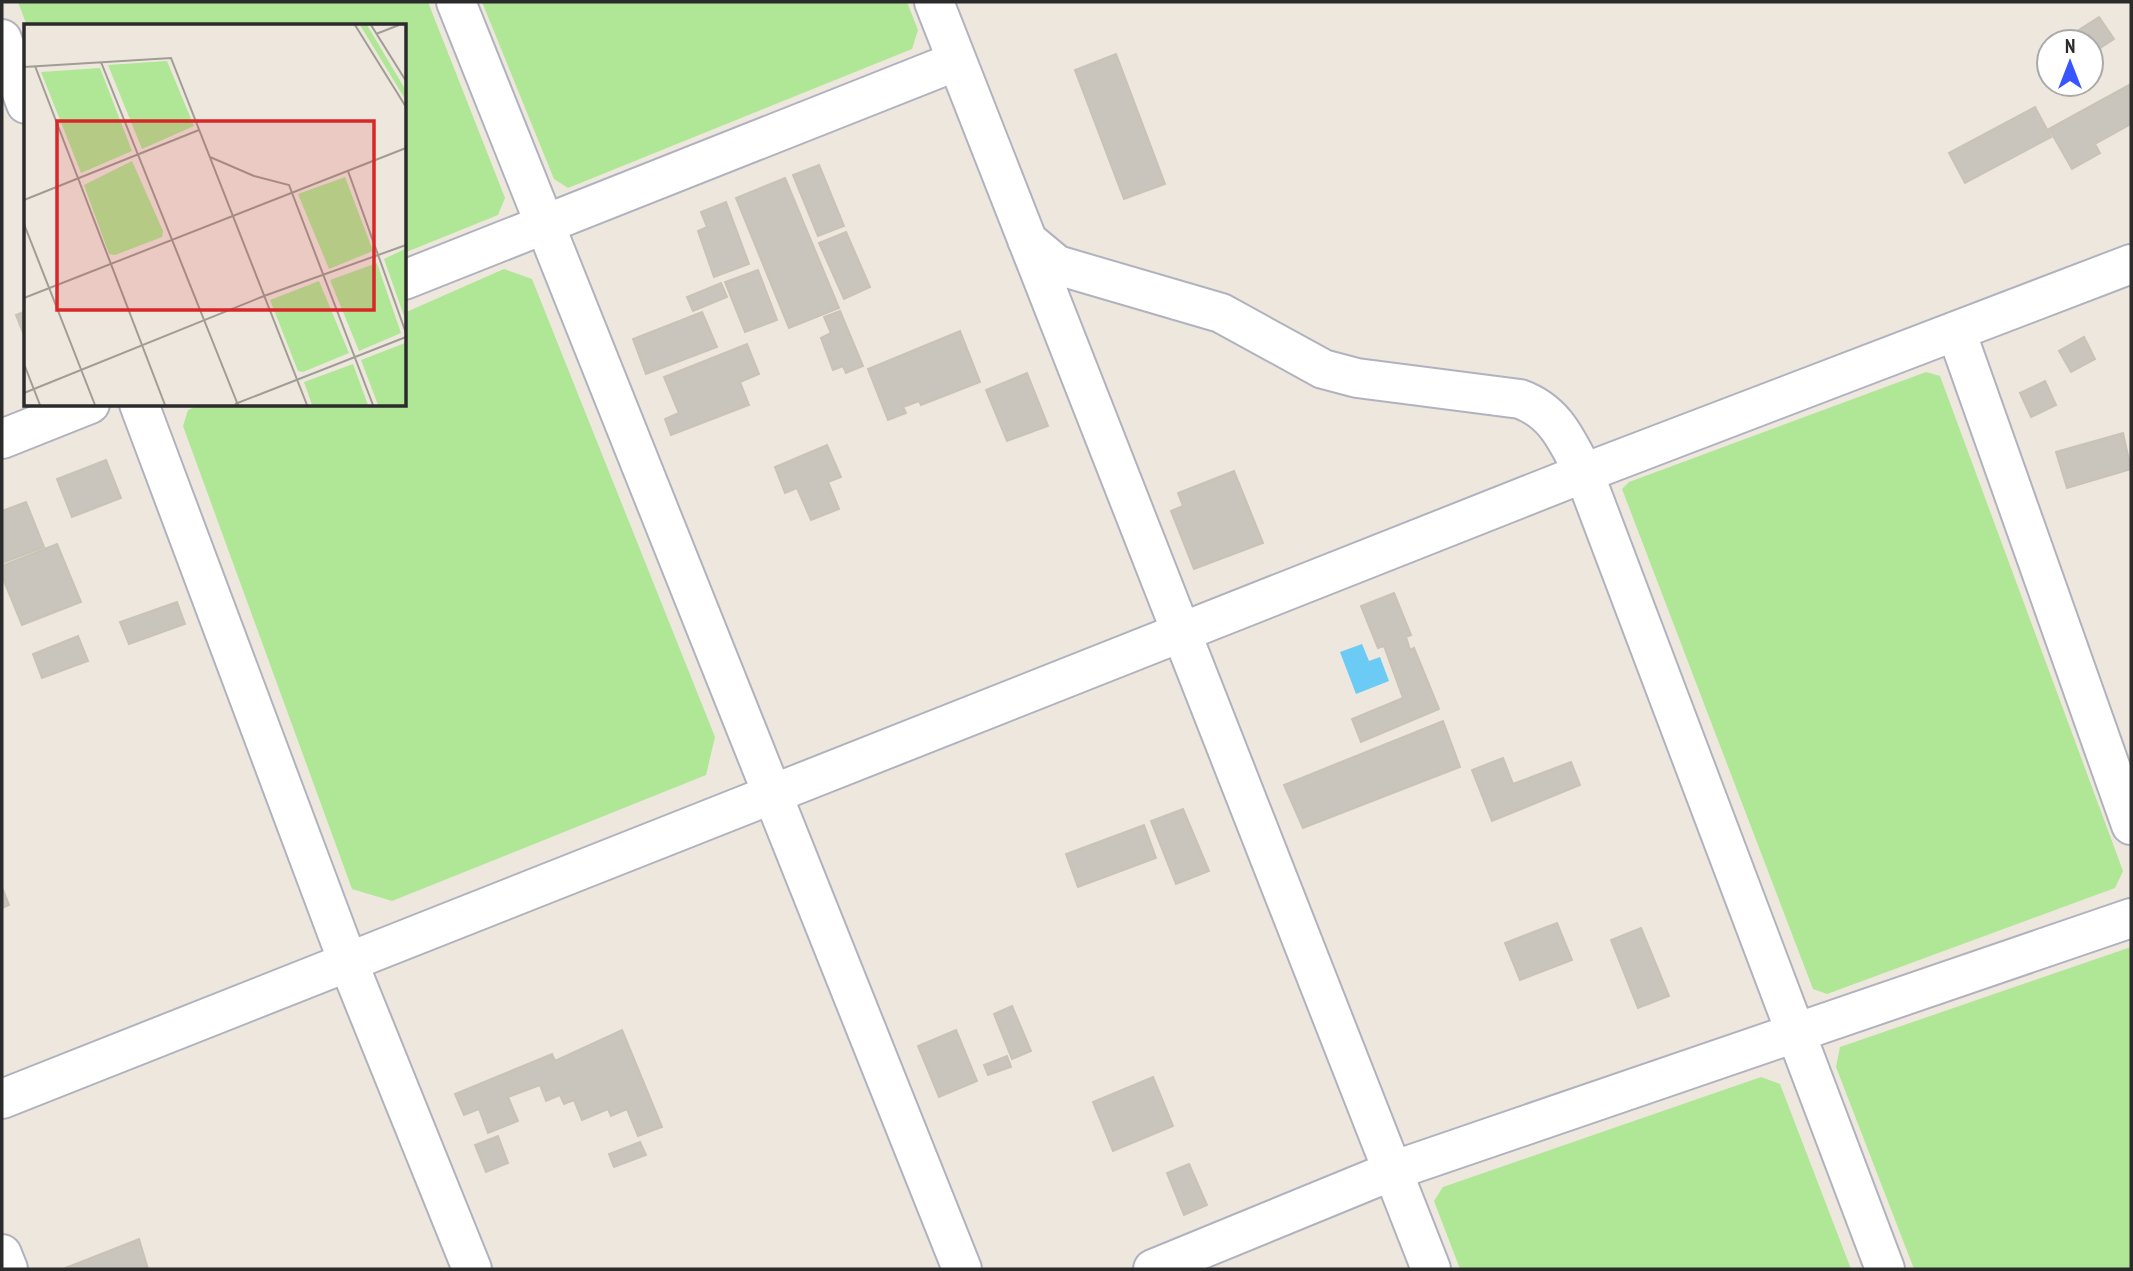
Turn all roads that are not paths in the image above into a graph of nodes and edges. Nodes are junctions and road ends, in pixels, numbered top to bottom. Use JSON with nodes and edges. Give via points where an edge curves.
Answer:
{"nodes":[{"id":1,"x":456,"y":2,"type":"edge"},
{"id":2,"x":934,"y":2,"type":"edge"},
{"id":3,"x":2,"y":39,"type":"edge"},
{"id":4,"x":957,"y":61,"type":"junction"},
{"id":5,"x":24,"y":99,"type":"edge"},
{"id":6,"x":544,"y":225,"type":"junction"},
{"id":7,"x":1027,"y":240,"type":"junction"},
{"id":8,"x":2131,"y":264,"type":"edge"},
{"id":9,"x":406,"y":279,"type":"edge"},
{"id":10,"x":1956,"y":331,"type":"junction"},
{"id":11,"x":85,"y":406,"type":"edge"},
{"id":12,"x":140,"y":406,"type":"edge"},
{"id":13,"x":2,"y":439,"type":"edge"},
{"id":14,"x":1584,"y":473,"type":"junction"},
{"id":15,"x":1181,"y":632,"type":"junction"},
{"id":16,"x":770,"y":795,"type":"junction"},
{"id":17,"x":2131,"y":825,"type":"edge"},
{"id":18,"x":2131,"y":918,"type":"edge"},
{"id":19,"x":348,"y":962,"type":"junction"},
{"id":20,"x":1796,"y":1033,"type":"junction"},
{"id":21,"x":2,"y":1098,"type":"edge"},
{"id":22,"x":1392,"y":1171,"type":"junction"},
{"id":23,"x":2,"y":1254,"type":"edge"},
{"id":24,"x":8,"y":1269,"type":"edge"},
{"id":25,"x":472,"y":1269,"type":"edge"},
{"id":26,"x":962,"y":1269,"type":"edge"},
{"id":27,"x":1153,"y":1269,"type":"edge"},
{"id":28,"x":1431,"y":1269,"type":"edge"},
{"id":29,"x":1885,"y":1269,"type":"edge"}],
"edges":[{"from":1,"to":6,"type":"street"},
{"from":2,"to":4,"type":"street"},
{"from":3,"to":5,"type":"street"},
{"from":4,"to":6,"type":"street"},
{"from":4,"to":7,"type":"street"},
{"from":6,"to":9,"type":"street"},
{"from":6,"to":16,"type":"street"},
{"from":7,"to":14,"type":"street","via":[[1057,265],[1221,313],[1323,369],[1357,378],[1497,395],[1539,406],[1559,426]]},
{"from":7,"to":15,"type":"street"},
{"from":8,"to":10,"type":"street"},
{"from":10,"to":14,"type":"street"},
{"from":10,"to":17,"type":"street"},
{"from":11,"to":13,"type":"street"},
{"from":12,"to":19,"type":"street"},
{"from":14,"to":15,"type":"street"},
{"from":14,"to":20,"type":"street"},
{"from":15,"to":16,"type":"street"},
{"from":15,"to":22,"type":"street"},
{"from":16,"to":19,"type":"street"},
{"from":16,"to":26,"type":"street"},
{"from":18,"to":20,"type":"street"},
{"from":19,"to":21,"type":"street"},
{"from":19,"to":25,"type":"street"},
{"from":20,"to":22,"type":"street"},
{"from":20,"to":29,"type":"street"},
{"from":22,"to":27,"type":"street"},
{"from":22,"to":28,"type":"street"},
{"from":23,"to":24,"type":"street"}]}
